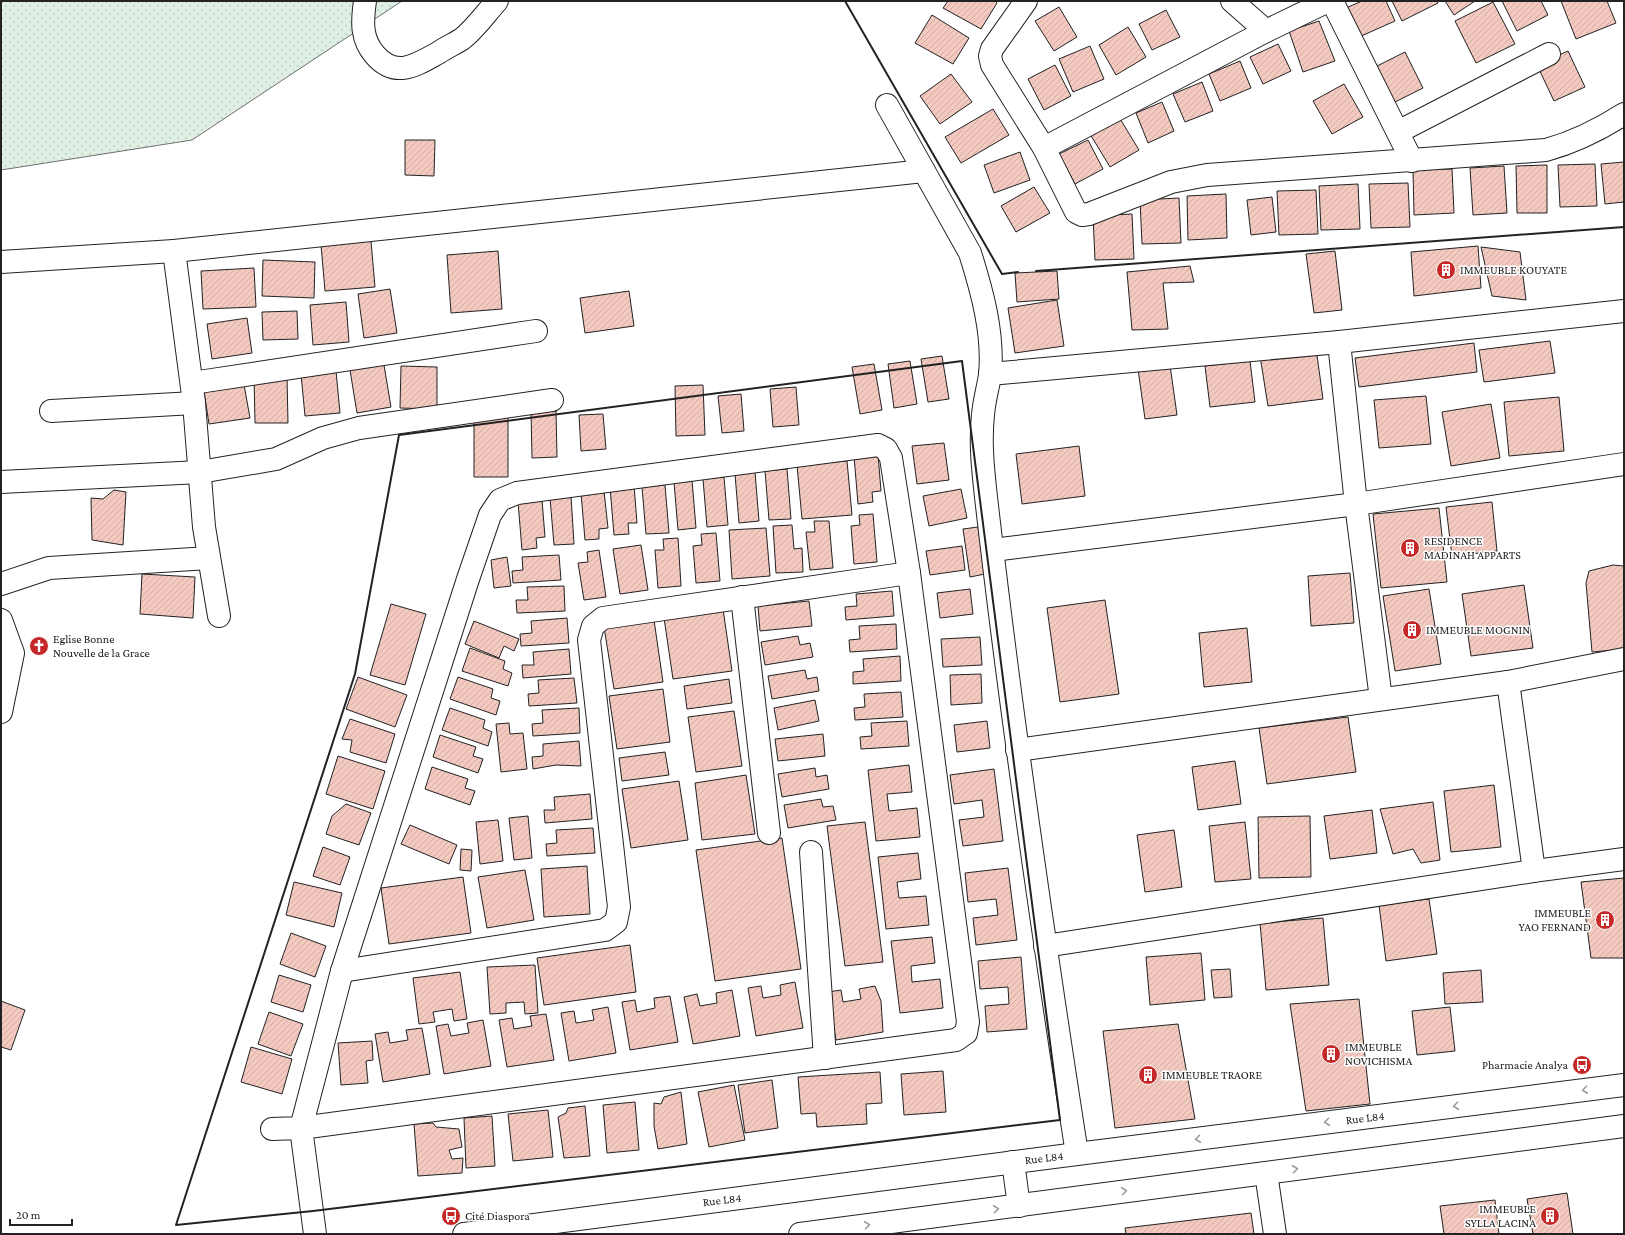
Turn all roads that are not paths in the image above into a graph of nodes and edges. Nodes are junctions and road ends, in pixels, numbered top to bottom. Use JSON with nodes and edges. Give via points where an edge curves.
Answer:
{"nodes":[{"id":1,"x":365,"y":1,"type":"edge"},
{"id":2,"x":497,"y":1,"type":"edge"},
{"id":3,"x":1026,"y":1,"type":"edge"},
{"id":4,"x":1328,"y":1,"type":"edge"},
{"id":5,"x":1332,"y":1,"type":"edge"},
{"id":6,"x":1240,"y":3,"type":"edge"},
{"id":7,"x":1266,"y":31,"type":"junction"},
{"id":8,"x":1549,"y":54,"type":"dead end"},
{"id":9,"x":887,"y":106,"type":"dead end"},
{"id":10,"x":1624,"y":114,"type":"edge"},
{"id":11,"x":1398,"y":132,"type":"junction"},
{"id":12,"x":1044,"y":148,"type":"junction"},
{"id":13,"x":1412,"y":161,"type":"junction"},
{"id":14,"x":924,"y":171,"type":"junction"},
{"id":15,"x":174,"y":251,"type":"junction"},
{"id":16,"x":1,"y":262,"type":"edge"},
{"id":17,"x":1624,"y":311,"type":"edge"},
{"id":18,"x":536,"y":331,"type":"dead end"},
{"id":19,"x":1339,"y":342,"type":"junction"},
{"id":20,"x":990,"y":374,"type":"junction"},
{"id":21,"x":193,"y":393,"type":"junction"},
{"id":22,"x":552,"y":400,"type":"dead end"},
{"id":23,"x":51,"y":411,"type":"dead end"},
{"id":24,"x":1624,"y":464,"type":"edge"},
{"id":25,"x":200,"y":472,"type":"junction"},
{"id":26,"x":1,"y":482,"type":"edge"},
{"id":27,"x":1356,"y":504,"type":"junction"},
{"id":28,"x":993,"y":550,"type":"junction"},
{"id":29,"x":209,"y":558,"type":"junction"},
{"id":30,"x":909,"y":573,"type":"junction"},
{"id":31,"x":1,"y":584,"type":"edge"},
{"id":32,"x":742,"y":597,"type":"junction"},
{"id":33,"x":219,"y":616,"type":"dead end"},
{"id":34,"x":1,"y":620,"type":"edge"},
{"id":35,"x":1624,"y":659,"type":"edge"},
{"id":36,"x":1508,"y":682,"type":"junction"},
{"id":37,"x":1380,"y":699,"type":"junction"},
{"id":38,"x":1,"y":712,"type":"edge"},
{"id":39,"x":1017,"y":750,"type":"junction"},
{"id":40,"x":769,"y":833,"type":"dead end"},
{"id":41,"x":811,"y":852,"type":"dead end"},
{"id":42,"x":1624,"y":859,"type":"edge"},
{"id":43,"x":1534,"y":871,"type":"junction"},
{"id":44,"x":1045,"y":946,"type":"junction"},
{"id":45,"x":342,"y":971,"type":"junction"},
{"id":46,"x":825,"y":1058,"type":"junction"},
{"id":47,"x":1624,"y":1085,"type":"edge"},
{"id":48,"x":1624,"y":1126,"type":"edge"},
{"id":49,"x":272,"y":1128,"type":"dead end"},
{"id":50,"x":301,"y":1128,"type":"junction"},
{"id":51,"x":1077,"y":1154,"type":"junction"},
{"id":52,"x":1013,"y":1162,"type":"junction"},
{"id":53,"x":1266,"y":1173,"type":"junction"},
{"id":54,"x":1019,"y":1206,"type":"junction"},
{"id":55,"x":315,"y":1234,"type":"edge"},
{"id":56,"x":464,"y":1234,"type":"edge"},
{"id":57,"x":800,"y":1234,"type":"edge"},
{"id":58,"x":1275,"y":1234,"type":"edge"}],
"edges":[{"from":1,"to":2,"type":"street","via":[[362,19],[367,46],[378,59],[395,69],[405,69],[462,39]]},
{"from":3,"to":12,"type":"street","via":[[992,49],[990,56],[992,65]]},
{"from":4,"to":7,"type":"street"},
{"from":5,"to":11,"type":"street"},
{"from":6,"to":7,"type":"street"},
{"from":7,"to":12,"type":"street"},
{"from":8,"to":11,"type":"street"},
{"from":9,"to":14,"type":"street"},
{"from":10,"to":13,"type":"street","via":[[1597,131],[1571,143],[1546,150]]},
{"from":11,"to":13,"type":"street"},
{"from":12,"to":13,"type":"street","via":[[1076,212],[1082,215],[1171,182],[1207,175]]},
{"from":14,"to":15,"type":"street"},
{"from":14,"to":20,"type":"street","via":[[970,254],[978,277],[989,330]]},
{"from":15,"to":16,"type":"street"},
{"from":15,"to":21,"type":"street"},
{"from":17,"to":19,"type":"street"},
{"from":18,"to":21,"type":"street"},
{"from":19,"to":20,"type":"street"},
{"from":19,"to":27,"type":"street"},
{"from":20,"to":28,"type":"street","via":[[983,415],[982,447]]},
{"from":21,"to":23,"type":"street"},
{"from":21,"to":25,"type":"street"},
{"from":22,"to":25,"type":"street","via":[[360,428],[323,438],[276,459]]},
{"from":24,"to":27,"type":"street"},
{"from":25,"to":26,"type":"street"},
{"from":25,"to":29,"type":"street"},
{"from":27,"to":28,"type":"street"},
{"from":27,"to":37,"type":"street"},
{"from":28,"to":39,"type":"street"},
{"from":29,"to":31,"type":"street","via":[[49,568]]},
{"from":29,"to":33,"type":"street"},
{"from":30,"to":32,"type":"street"},
{"from":30,"to":45,"type":"street","via":[[891,458],[886,449],[878,445],[517,493],[500,500],[490,515],[468,578]]},
{"from":30,"to":46,"type":"street","via":[[968,1022],[966,1033],[956,1040]]},
{"from":32,"to":40,"type":"street"},
{"from":32,"to":45,"type":"street","via":[[604,618],[593,626],[589,640],[619,907],[616,922],[605,930]]},
{"from":34,"to":38,"type":"street","via":[[13,653]]},
{"from":35,"to":36,"type":"street"},
{"from":36,"to":37,"type":"street"},
{"from":36,"to":43,"type":"street"},
{"from":37,"to":39,"type":"street"},
{"from":39,"to":44,"type":"street"},
{"from":41,"to":46,"type":"street"},
{"from":42,"to":43,"type":"street"},
{"from":43,"to":44,"type":"street"},
{"from":44,"to":51,"type":"street"},
{"from":45,"to":50,"type":"street"},
{"from":46,"to":50,"type":"street"},
{"from":47,"to":51,"type":"street","name":"Rue L84","one_way":true},
{"from":53,"to":48,"type":"street","one_way":true},
{"from":49,"to":50,"type":"street"},
{"from":50,"to":55,"type":"street"},
{"from":51,"to":52,"type":"street","name":"Rue L84"},
{"from":52,"to":54,"type":"street"},
{"from":52,"to":56,"type":"street","name":"Rue L84"},
{"from":54,"to":53,"type":"street","one_way":true},
{"from":53,"to":58,"type":"street"},
{"from":57,"to":54,"type":"street","one_way":true}]}
